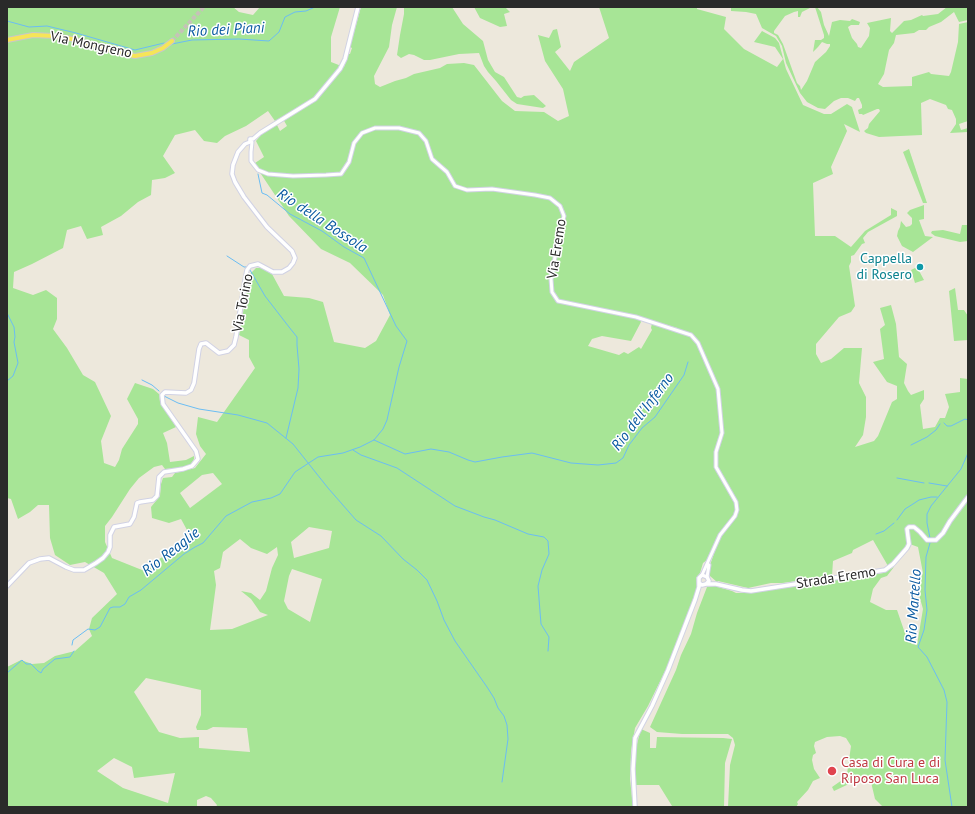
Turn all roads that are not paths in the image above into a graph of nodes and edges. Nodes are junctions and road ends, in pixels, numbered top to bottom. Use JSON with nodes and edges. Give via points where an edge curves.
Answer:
{"nodes":[{"id":1,"x":358,"y":7,"type":"edge"},
{"id":2,"x":7,"y":40,"type":"edge"},
{"id":3,"x":172,"y":41,"type":"tunnel mouth"},
{"id":4,"x":252,"y":141,"type":"junction"},
{"id":5,"x":968,"y":497,"type":"edge"},
{"id":6,"x":710,"y":560,"type":"junction"},
{"id":7,"x":702,"y":575,"type":"junction"},
{"id":8,"x":708,"y":577,"type":"junction"},
{"id":9,"x":699,"y":583,"type":"junction"},
{"id":10,"x":705,"y":585,"type":"junction"},
{"id":11,"x":720,"y":585,"type":"junction"},
{"id":12,"x":7,"y":586,"type":"edge"},
{"id":13,"x":695,"y":600,"type":"junction"},
{"id":14,"x":635,"y":807,"type":"edge"}],
"edges":[{"from":1,"to":4,"type":"main road","name":"Via Torino","via":[[340,69],[315,99]]},
{"from":2,"to":3,"type":"main road","name":"Via Mongreno","via":[[33,35],[54,36],[135,56],[152,53]]},
{"from":4,"to":6,"type":"street","name":"Via Eremo","via":[[251,161],[258,170],[268,174],[341,174],[354,143],[362,133],[376,128],[399,128],[419,133],[426,141],[432,159],[447,172],[455,186],[467,190],[492,189],[535,195],[550,198],[560,206],[564,216],[551,279],[552,292],[558,301],[644,319],[691,335],[698,343],[718,389],[722,433],[716,452],[716,467],[737,506],[736,513],[720,535]]},
{"from":4,"to":12,"type":"main road","name":"Via Torino","via":[[245,144],[235,157],[232,174],[244,197],[266,227],[292,251],[294,258],[286,270],[277,272],[258,264],[250,266],[247,270],[234,345],[228,351],[219,353],[206,343],[201,344],[191,390],[186,393],[162,393],[163,404],[196,451],[198,459],[192,466],[164,472],[159,477],[157,496],[153,500],[138,503],[130,524],[114,527],[110,535],[108,552],[96,563],[84,570],[74,570],[49,558],[40,559],[29,563]]},
{"from":5,"to":11,"type":"main road","name":"Strada Eremo","via":[[954,514],[944,533],[936,540],[927,540],[914,527],[909,527],[907,548],[885,570],[751,591]]},
{"from":6,"to":7,"type":"street","name":"Via Eremo"},
{"from":6,"to":8,"type":"street","name":"Via Eremo"},
{"from":7,"to":8,"type":"main road"},
{"from":7,"to":9,"type":"main road"},
{"from":8,"to":10,"type":"main road","via":[[709,581]]},
{"from":8,"to":11,"type":"main road","name":"Strada Eremo"},
{"from":9,"to":10,"type":"main road"},
{"from":9,"to":13,"type":"main road"},
{"from":10,"to":11,"type":"main road","name":"Strada Eremo"},
{"from":10,"to":13,"type":"main road"},
{"from":13,"to":14,"type":"main road","via":[[656,699],[635,738]]}]}
